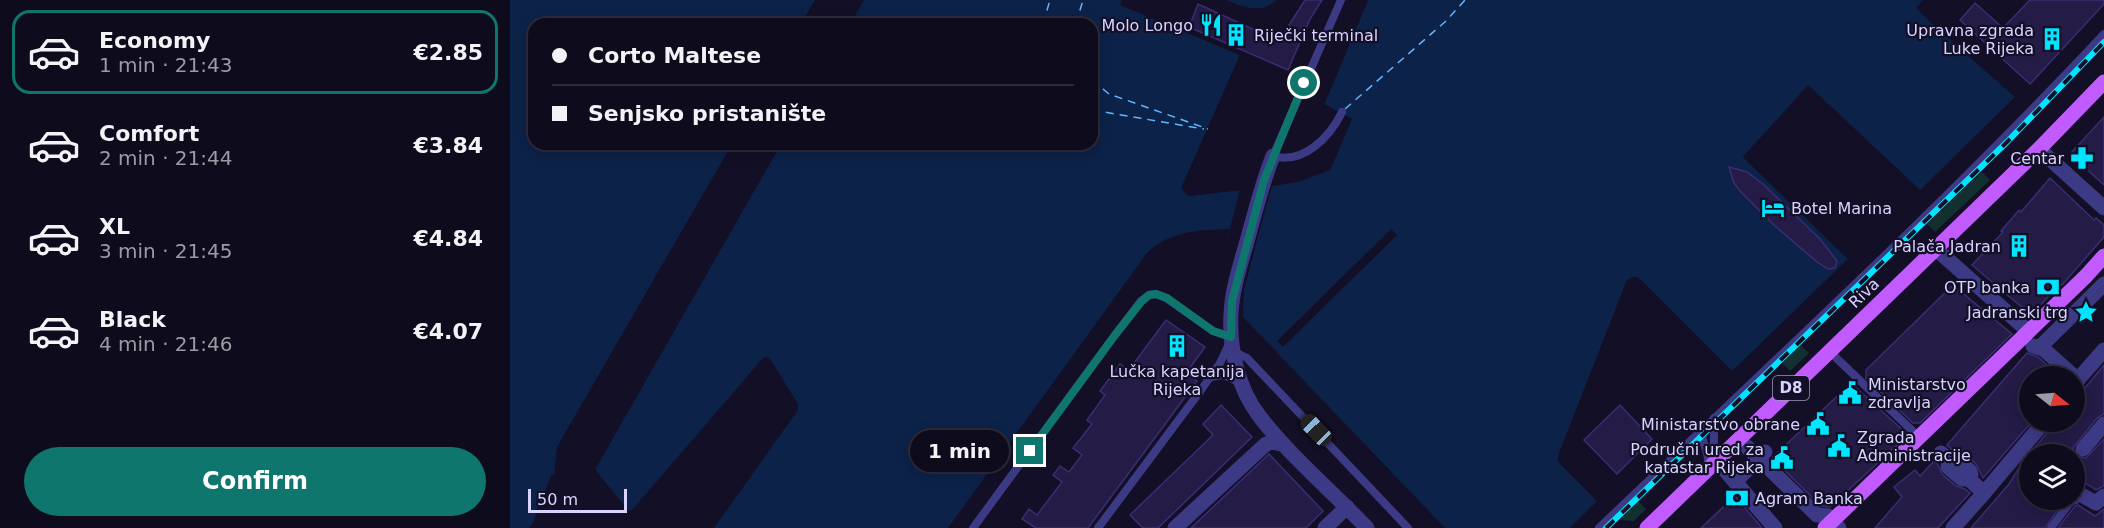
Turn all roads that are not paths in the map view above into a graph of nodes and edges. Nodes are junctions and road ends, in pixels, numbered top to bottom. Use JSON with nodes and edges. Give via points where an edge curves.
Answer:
{"nodes":[{"id":1,"x":1341,"y":0,"type":"edge"},
{"id":2,"x":2104,"y":34,"type":"edge"},
{"id":3,"x":2104,"y":82,"type":"edge"},
{"id":4,"x":1342,"y":112,"type":"dead end"},
{"id":5,"x":2039,"y":149,"type":"junction"},
{"id":6,"x":1273,"y":156,"type":"junction"},
{"id":7,"x":2104,"y":208,"type":"edge"},
{"id":8,"x":1936,"y":249,"type":"junction"},
{"id":9,"x":2104,"y":255,"type":"edge"},
{"id":10,"x":2104,"y":268,"type":"edge"},
{"id":11,"x":2086,"y":276,"type":"junction"},
{"id":12,"x":2104,"y":284,"type":"edge"},
{"id":13,"x":2028,"y":331,"type":"junction"},
{"id":14,"x":1232,"y":342,"type":"junction"},
{"id":15,"x":2104,"y":350,"type":"edge"},
{"id":16,"x":1829,"y":351,"type":"junction"},
{"id":17,"x":2059,"y":366,"type":"edge"},
{"id":18,"x":2085,"y":372,"type":"edge"},
{"id":19,"x":1210,"y":377,"type":"junction"},
{"id":20,"x":1241,"y":384,"type":"junction"},
{"id":21,"x":1259,"y":416,"type":"junction"},
{"id":22,"x":1714,"y":418,"type":"junction"},
{"id":23,"x":2104,"y":424,"type":"edge"},
{"id":24,"x":1703,"y":428,"type":"junction"},
{"id":25,"x":2038,"y":432,"type":"edge"},
{"id":26,"x":1920,"y":438,"type":"junction"},
{"id":27,"x":1283,"y":444,"type":"junction"},
{"id":28,"x":1747,"y":447,"type":"dead end"},
{"id":29,"x":2085,"y":447,"type":"edge"},
{"id":30,"x":1261,"y":448,"type":"junction"},
{"id":31,"x":1762,"y":455,"type":"junction"},
{"id":32,"x":1945,"y":457,"type":"dead end"},
{"id":33,"x":1708,"y":463,"type":"junction"},
{"id":34,"x":1699,"y":478,"type":"junction"},
{"id":35,"x":1976,"y":486,"type":"junction"},
{"id":36,"x":2085,"y":496,"type":"edge"},
{"id":37,"x":2104,"y":496,"type":"edge"},
{"id":38,"x":1347,"y":507,"type":"junction"},
{"id":39,"x":2065,"y":510,"type":"edge"},
{"id":40,"x":1833,"y":525,"type":"edge"},
{"id":41,"x":974,"y":528,"type":"edge"},
{"id":42,"x":1098,"y":528,"type":"edge"},
{"id":43,"x":1175,"y":528,"type":"edge"},
{"id":44,"x":1325,"y":528,"type":"edge"},
{"id":45,"x":1367,"y":528,"type":"edge"},
{"id":46,"x":1408,"y":528,"type":"edge"},
{"id":47,"x":1599,"y":528,"type":"edge"},
{"id":48,"x":1647,"y":528,"type":"edge"},
{"id":49,"x":1775,"y":528,"type":"edge"},
{"id":50,"x":1953,"y":528,"type":"edge"},
{"id":51,"x":2051,"y":528,"type":"edge"}],
"edges":[{"from":1,"to":6,"type":"lane"},
{"from":2,"to":22,"type":"lane","via":[[1877,264]]},
{"from":3,"to":5,"type":"main road","name":"Riva","number":"D8"},
{"from":4,"to":6,"type":"lane","via":[[1317,145],[1288,157]]},
{"from":5,"to":7,"type":"street"},
{"from":5,"to":8,"type":"main road","name":"Riva","number":"D8"},
{"from":6,"to":14,"type":"street","via":[[1232,301]]},
{"from":8,"to":13,"type":"street"},
{"from":8,"to":16,"type":"main road","name":"Riva","number":"D8"},
{"from":9,"to":11,"type":"main road"},
{"from":10,"to":11,"type":"street"},
{"from":11,"to":13,"type":"main road"},
{"from":12,"to":17,"type":"street","via":[[2037,346]]},
{"from":13,"to":26,"type":"main road"},
{"from":14,"to":19,"type":"lane"},
{"from":14,"to":20,"type":"street"},
{"from":14,"to":41,"type":"lane","via":[[1167,298],[1149,295],[1115,335]]},
{"from":14,"to":46,"type":"lane"},
{"from":15,"to":18,"type":"street"},
{"from":16,"to":26,"type":"lane"},
{"from":16,"to":34,"type":"main road","name":"Riva","number":"D8"},
{"from":19,"to":20,"type":"lane","via":[[1224,375]]},
{"from":19,"to":42,"type":"lane"},
{"from":20,"to":21,"type":"street"},
{"from":21,"to":27,"type":"street"},
{"from":21,"to":30,"type":"street"},
{"from":22,"to":24,"type":"lane"},
{"from":22,"to":33,"type":"lane","via":[[1714,443]]},
{"from":23,"to":29,"type":"street"},
{"from":24,"to":33,"type":"lane"},
{"from":24,"to":47,"type":"lane"},
{"from":25,"to":35,"type":"street","via":[[2018,462]]},
{"from":26,"to":40,"type":"main road"},
{"from":27,"to":30,"type":"street","via":[[1272,442]]},
{"from":27,"to":38,"type":"street"},
{"from":28,"to":31,"type":"street"},
{"from":30,"to":43,"type":"street"},
{"from":31,"to":40,"type":"street","via":[[1817,515]]},
{"from":31,"to":49,"type":"street","via":[[1729,477]]},
{"from":32,"to":35,"type":"street","via":[[1948,467]]},
{"from":33,"to":34,"type":"lane"},
{"from":34,"to":48,"type":"main road","name":"Riva","number":"D8"},
{"from":35,"to":50,"type":"street"},
{"from":36,"to":37,"type":"street","via":[[2096,503]]},
{"from":38,"to":44,"type":"street"},
{"from":38,"to":45,"type":"street"},
{"from":39,"to":51,"type":"lane"}]}
